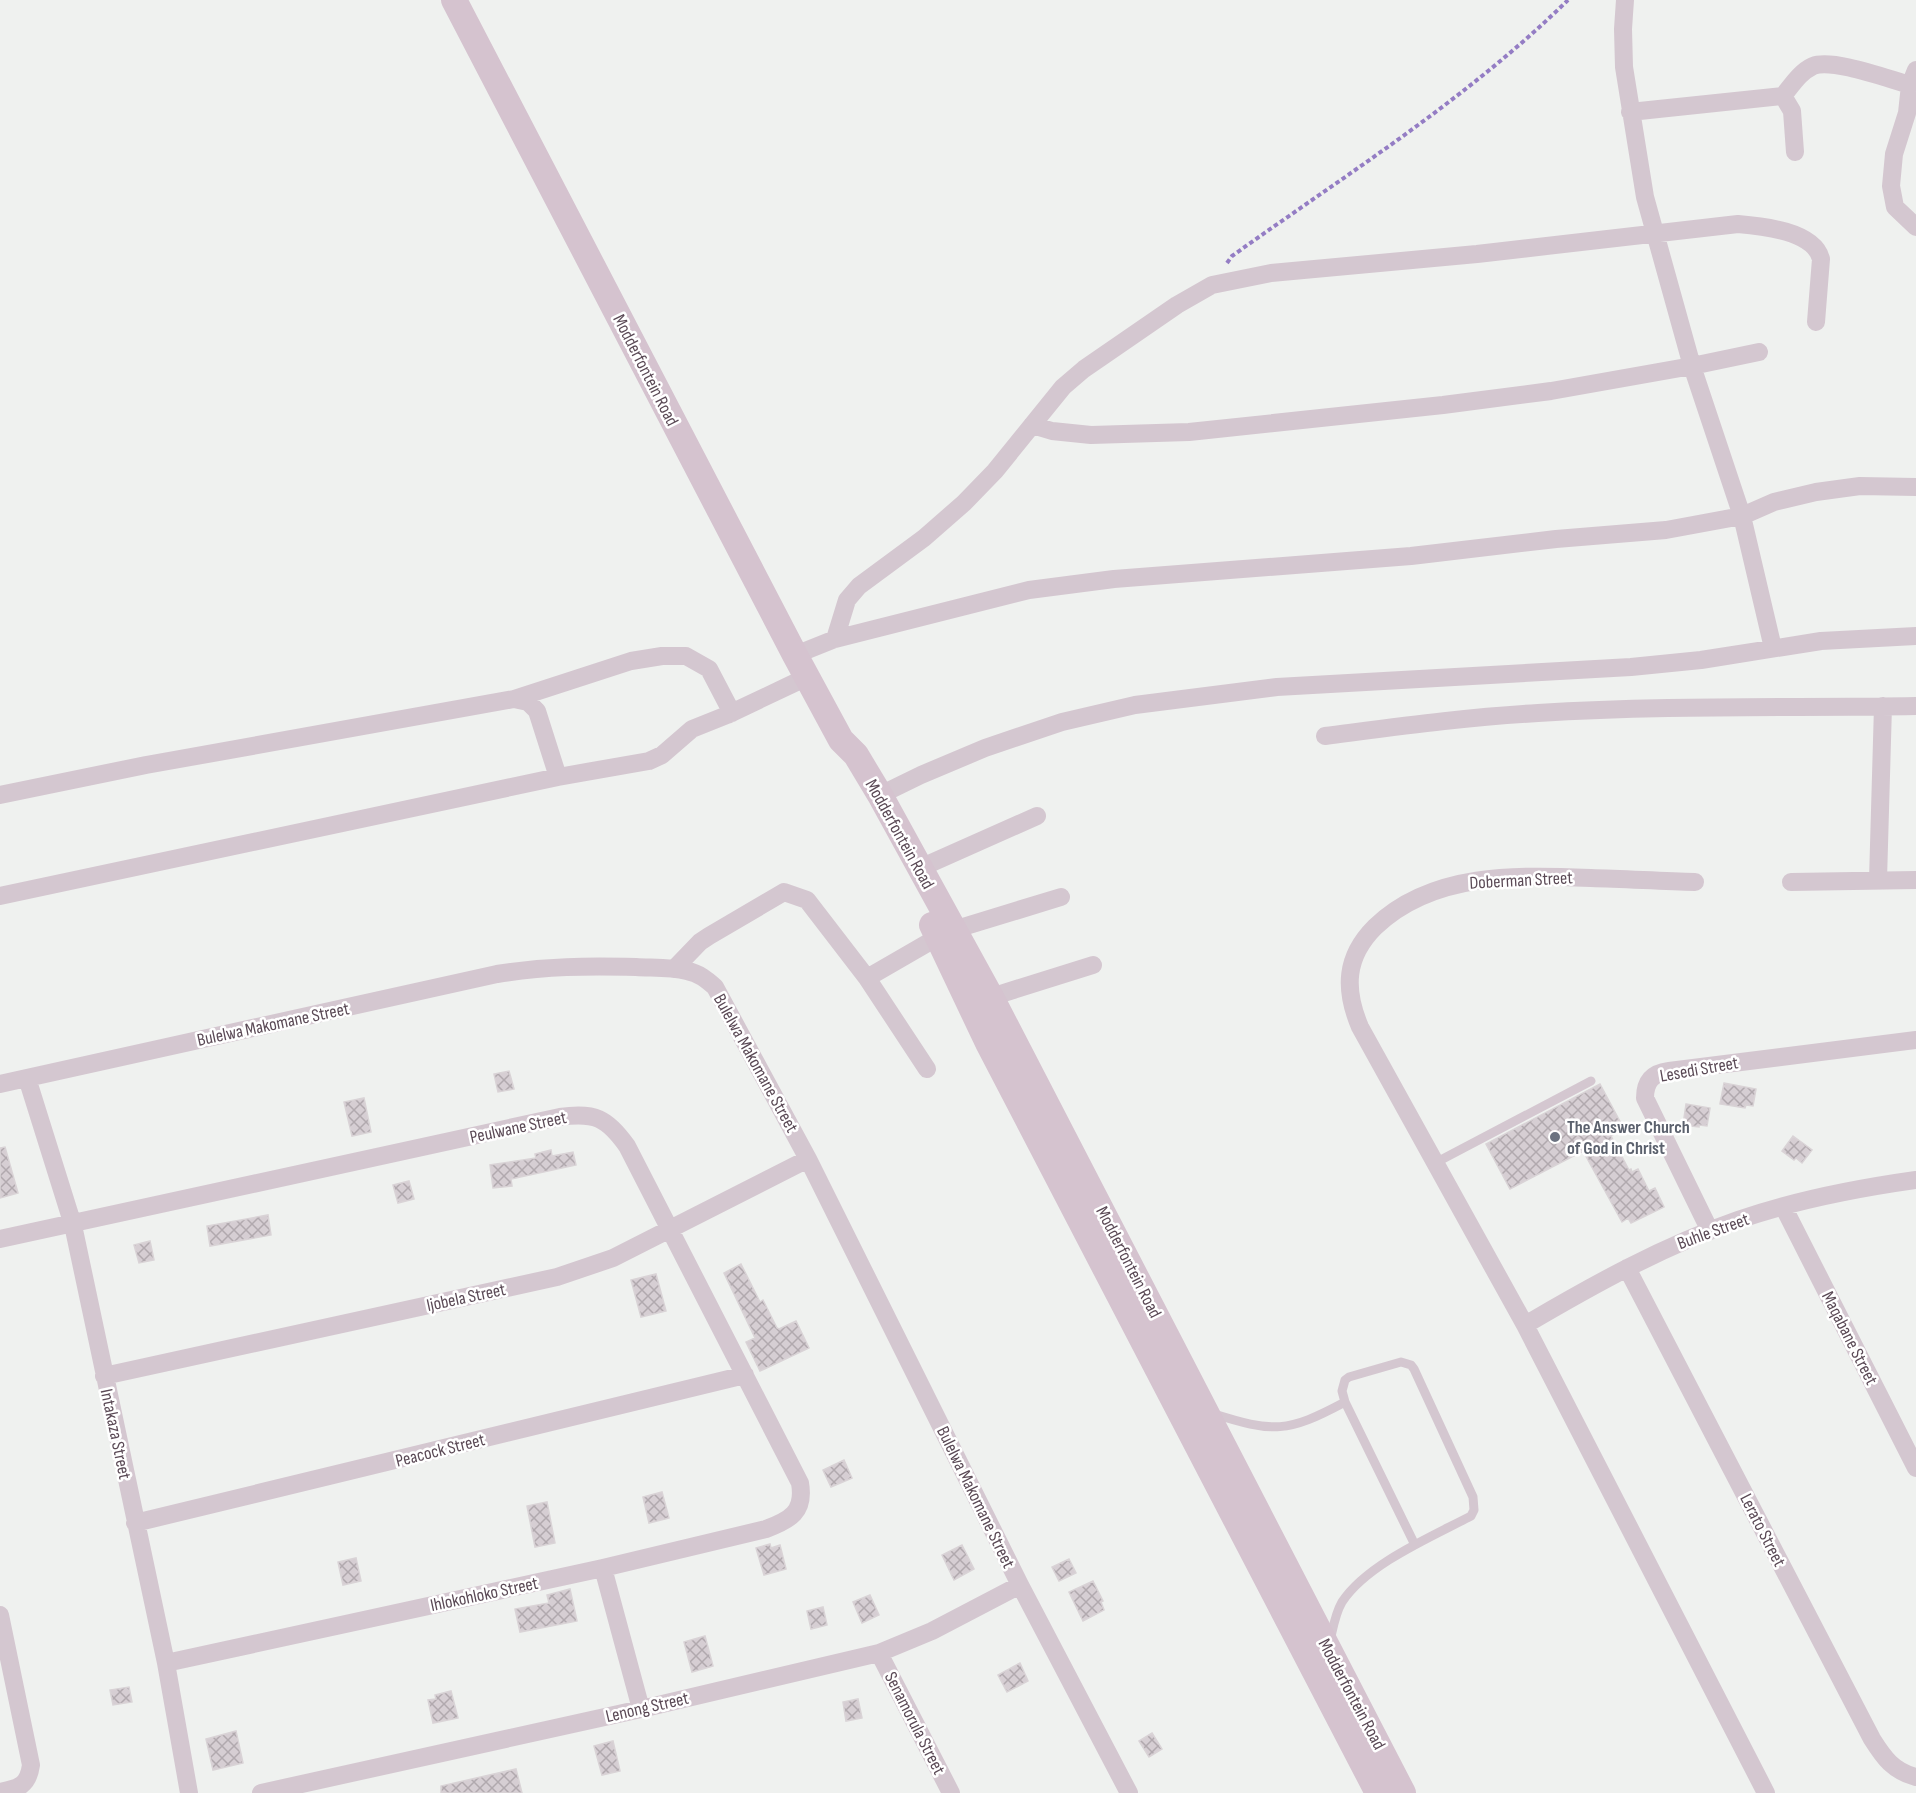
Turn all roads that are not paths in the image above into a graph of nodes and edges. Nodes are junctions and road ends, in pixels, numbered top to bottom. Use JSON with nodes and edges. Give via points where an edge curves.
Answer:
{"nodes":[{"id":1,"x":454,"y":0,"type":"edge"},
{"id":2,"x":1625,"y":0,"type":"edge"},
{"id":3,"x":1913,"y":78,"type":"edge"},
{"id":4,"x":1783,"y":96,"type":"junction"},
{"id":5,"x":1630,"y":112,"type":"junction"},
{"id":6,"x":1910,"y":128,"type":"edge"},
{"id":7,"x":1795,"y":152,"type":"dead end"},
{"id":8,"x":1916,"y":226,"type":"edge"},
{"id":9,"x":1655,"y":233,"type":"junction"},
{"id":10,"x":1816,"y":321,"type":"dead end"},
{"id":11,"x":1760,"y":352,"type":"dead end"},
{"id":12,"x":1692,"y":366,"type":"junction"},
{"id":13,"x":1032,"y":425,"type":"junction"},
{"id":14,"x":1916,"y":487,"type":"edge"},
{"id":15,"x":1742,"y":516,"type":"junction"},
{"id":16,"x":1916,"y":636,"type":"edge"},
{"id":17,"x":835,"y":639,"type":"junction"},
{"id":18,"x":1773,"y":648,"type":"junction"},
{"id":19,"x":795,"y":655,"type":"junction"},
{"id":20,"x":807,"y":677,"type":"junction"},
{"id":21,"x":514,"y":699,"type":"junction"},
{"id":22,"x":1883,"y":706,"type":"junction"},
{"id":23,"x":1916,"y":706,"type":"edge"},
{"id":24,"x":732,"y":713,"type":"junction"},
{"id":25,"x":1325,"y":736,"type":"dead end"},
{"id":26,"x":841,"y":740,"type":"junction"},
{"id":27,"x":558,"y":777,"type":"junction"},
{"id":28,"x":0,"y":795,"type":"edge"},
{"id":29,"x":880,"y":795,"type":"junction"},
{"id":30,"x":1037,"y":816,"type":"dead end"},
{"id":31,"x":920,"y":868,"type":"junction"},
{"id":32,"x":1878,"y":880,"type":"junction"},
{"id":33,"x":1916,"y":880,"type":"edge"},
{"id":34,"x":1695,"y":882,"type":"dead end"},
{"id":35,"x":1791,"y":882,"type":"dead end"},
{"id":36,"x":0,"y":896,"type":"edge"},
{"id":37,"x":1061,"y":897,"type":"dead end"},
{"id":38,"x":946,"y":934,"type":"junction"},
{"id":39,"x":1093,"y":965,"type":"dead end"},
{"id":40,"x":674,"y":969,"type":"junction"},
{"id":41,"x":867,"y":978,"type":"junction"},
{"id":42,"x":991,"y":997,"type":"junction"},
{"id":43,"x":1916,"y":1040,"type":"edge"},
{"id":44,"x":927,"y":1069,"type":"dead end"},
{"id":45,"x":27,"y":1078,"type":"junction"},
{"id":46,"x":1591,"y":1082,"type":"dead end"},
{"id":47,"x":0,"y":1084,"type":"edge"},
{"id":48,"x":808,"y":1159,"type":"junction"},
{"id":49,"x":1435,"y":1163,"type":"junction"},
{"id":50,"x":1916,"y":1180,"type":"edge"},
{"id":51,"x":1784,"y":1208,"type":"junction"},
{"id":52,"x":72,"y":1224,"type":"junction"},
{"id":53,"x":669,"y":1230,"type":"junction"},
{"id":54,"x":1710,"y":1231,"type":"junction"},
{"id":55,"x":0,"y":1239,"type":"edge"},
{"id":56,"x":1627,"y":1268,"type":"junction"},
{"id":57,"x":1525,"y":1325,"type":"junction"},
{"id":58,"x":745,"y":1375,"type":"junction"},
{"id":59,"x":104,"y":1376,"type":"junction"},
{"id":60,"x":1346,"y":1402,"type":"junction"},
{"id":61,"x":1206,"y":1411,"type":"junction"},
{"id":62,"x":1916,"y":1467,"type":"edge"},
{"id":63,"x":797,"y":1510,"type":"joint"},
{"id":64,"x":135,"y":1524,"type":"junction"},
{"id":65,"x":1415,"y":1545,"type":"junction"},
{"id":66,"x":603,"y":1568,"type":"junction"},
{"id":67,"x":1020,"y":1585,"type":"junction"},
{"id":68,"x":0,"y":1615,"type":"edge"},
{"id":69,"x":1329,"y":1649,"type":"junction"},
{"id":70,"x":879,"y":1653,"type":"junction"},
{"id":71,"x":166,"y":1663,"type":"junction"},
{"id":72,"x":641,"y":1709,"type":"junction"},
{"id":73,"x":1916,"y":1777,"type":"edge"},
{"id":74,"x":0,"y":1792,"type":"edge"},
{"id":75,"x":189,"y":1793,"type":"edge"},
{"id":76,"x":261,"y":1793,"type":"edge"},
{"id":77,"x":951,"y":1793,"type":"edge"},
{"id":78,"x":1129,"y":1793,"type":"edge"},
{"id":79,"x":1378,"y":1793,"type":"edge"},
{"id":80,"x":1403,"y":1793,"type":"edge"},
{"id":81,"x":1766,"y":1793,"type":"edge"}],
"edges":[{"from":1,"to":19,"type":"main road","name":"Modderfontein Road"},
{"from":2,"to":5,"type":"street","via":[[1624,67]]},
{"from":3,"to":4,"type":"street","via":[[1822,63],[1799,76]]},
{"from":3,"to":6,"type":"street","via":[[1907,113]]},
{"from":4,"to":5,"type":"street"},
{"from":4,"to":7,"type":"street","via":[[1792,111]]},
{"from":5,"to":9,"type":"street"},
{"from":6,"to":8,"type":"street","via":[[1894,154],[1892,196],[1895,207]]},
{"from":9,"to":10,"type":"street","via":[[1738,224],[1774,229],[1812,243],[1821,259]]},
{"from":9,"to":12,"type":"street"},
{"from":9,"to":13,"type":"street","via":[[1271,273],[1212,285],[1084,369],[1062,387]]},
{"from":11,"to":12,"type":"street"},
{"from":12,"to":13,"type":"street","via":[[1454,404],[1189,432],[1091,435]]},
{"from":12,"to":15,"type":"street"},
{"from":13,"to":17,"type":"street","via":[[964,503],[859,586],[847,600]]},
{"from":14,"to":15,"type":"street","via":[[1860,486],[1816,492],[1774,502]]},
{"from":15,"to":17,"type":"street","via":[[1666,530],[1412,556],[1114,579],[1040,589]]},
{"from":15,"to":18,"type":"street"},
{"from":16,"to":18,"type":"street"},
{"from":17,"to":19,"type":"street"},
{"from":18,"to":29,"type":"street","via":[[1630,667],[1277,687],[1135,705],[1062,722],[985,748]]},
{"from":19,"to":20,"type":"main road","name":"Modderfontein Road"},
{"from":20,"to":24,"type":"street"},
{"from":20,"to":26,"type":"main road","name":"Modderfontein Road"},
{"from":21,"to":24,"type":"street","via":[[631,661],[686,656],[709,669]]},
{"from":21,"to":27,"type":"street","via":[[528,702],[537,711]]},
{"from":21,"to":28,"type":"street"},
{"from":22,"to":23,"type":"street"},
{"from":22,"to":25,"type":"street","via":[[1536,713]]},
{"from":22,"to":32,"type":"street"},
{"from":24,"to":27,"type":"street","via":[[692,729],[662,755],[649,760]]},
{"from":26,"to":29,"type":"main road","name":"Modderfontein Road","via":[[856,755]]},
{"from":26,"to":38,"type":"main road","name":"Modderfontein Road","via":[[845,761],[862,797]]},
{"from":27,"to":36,"type":"street"},
{"from":29,"to":31,"type":"main road","name":"Modderfontein Road"},
{"from":30,"to":31,"type":"street"},
{"from":31,"to":38,"type":"main road","name":"Modderfontein Road"},
{"from":32,"to":33,"type":"street"},
{"from":32,"to":35,"type":"street"},
{"from":34,"to":49,"type":"street","name":"Doberman Street","via":[[1521,876],[1456,884],[1402,906],[1364,938],[1350,973],[1353,1008]]},
{"from":37,"to":38,"type":"street"},
{"from":38,"to":41,"type":"street"},
{"from":38,"to":42,"type":"main road","name":"Modderfontein Road"},
{"from":38,"to":79,"type":"main road","name":"Modderfontein Road","via":[[988,1043]]},
{"from":39,"to":42,"type":"street"},
{"from":40,"to":41,"type":"street","via":[[709,936],[784,892],[807,900]]},
{"from":40,"to":45,"type":"street","name":"Bulelwa Makomane Street","via":[[587,965],[517,971]]},
{"from":40,"to":48,"type":"street","name":"Bulelwa Makomane Street","via":[[704,977],[715,987]]},
{"from":41,"to":44,"type":"street"},
{"from":42,"to":61,"type":"main road","name":"Modderfontein Road"},
{"from":43,"to":54,"type":"street","name":"Lesedi Street","via":[[1669,1071],[1657,1073],[1649,1080],[1645,1098]]},
{"from":45,"to":47,"type":"street","name":"Bulelwa Makomane Street"},
{"from":45,"to":52,"type":"street","name":"Intakaza Street"},
{"from":46,"to":49,"type":"lane"},
{"from":48,"to":53,"type":"street","name":"Ijobela Street"},
{"from":48,"to":67,"type":"street","name":"Bulelwa Makomane Street"},
{"from":49,"to":57,"type":"street"},
{"from":50,"to":51,"type":"street","name":"Buhle Street"},
{"from":51,"to":54,"type":"street","name":"Buhle Street"},
{"from":51,"to":62,"type":"street","name":"Maqabane Street"},
{"from":52,"to":53,"type":"street","name":"Peulwane Street","via":[[578,1114],[597,1116],[614,1128]]},
{"from":52,"to":55,"type":"street","name":"Peulwane Street"},
{"from":52,"to":59,"type":"street","name":"Intakaza Street"},
{"from":53,"to":58,"type":"street","name":"Peulwane Street"},
{"from":53,"to":59,"type":"street","name":"Ijobela Street","via":[[604,1261],[557,1277]]},
{"from":54,"to":56,"type":"street","name":"Buhle Street"},
{"from":56,"to":57,"type":"street","name":"Buhle Street"},
{"from":56,"to":73,"type":"street","name":"Lerato Street","via":[[1872,1739],[1895,1769]]},
{"from":57,"to":81,"type":"street"},
{"from":58,"to":63,"type":"street","name":"Peulwane Street","via":[[800,1483],[801,1503]]},
{"from":58,"to":64,"type":"street","name":"Peacock Street"},
{"from":59,"to":64,"type":"street","name":"Intakaza Street"},
{"from":60,"to":61,"type":"lane","via":[[1285,1427],[1241,1422]]},
{"from":60,"to":65,"type":"lane"},
{"from":60,"to":65,"type":"lane","via":[[1342,1386],[1349,1377],[1401,1362],[1414,1369],[1475,1504],[1471,1516]]},
{"from":61,"to":69,"type":"main road","name":"Modderfontein Road"},
{"from":63,"to":66,"type":"street","name":"Ihlokohloko Street","via":[[766,1529]]},
{"from":64,"to":71,"type":"street","name":"Intakaza Street"},
{"from":65,"to":69,"type":"lane","via":[[1374,1570],[1342,1602]]},
{"from":66,"to":71,"type":"street","name":"Ihlokohloko Street"},
{"from":66,"to":72,"type":"street"},
{"from":67,"to":70,"type":"street","name":"Lenong Street","via":[[932,1631]]},
{"from":67,"to":78,"type":"street","name":"Bulelwa Makomane Street"},
{"from":68,"to":74,"type":"street","via":[[31,1765],[26,1783]]},
{"from":69,"to":80,"type":"main road","name":"Modderfontein Road"},
{"from":70,"to":72,"type":"street","name":"Lenong Street"},
{"from":70,"to":77,"type":"street","name":"Senamorula Street"},
{"from":71,"to":75,"type":"street","name":"Intakaza Street"},
{"from":72,"to":76,"type":"street","name":"Lenong Street"}]}
